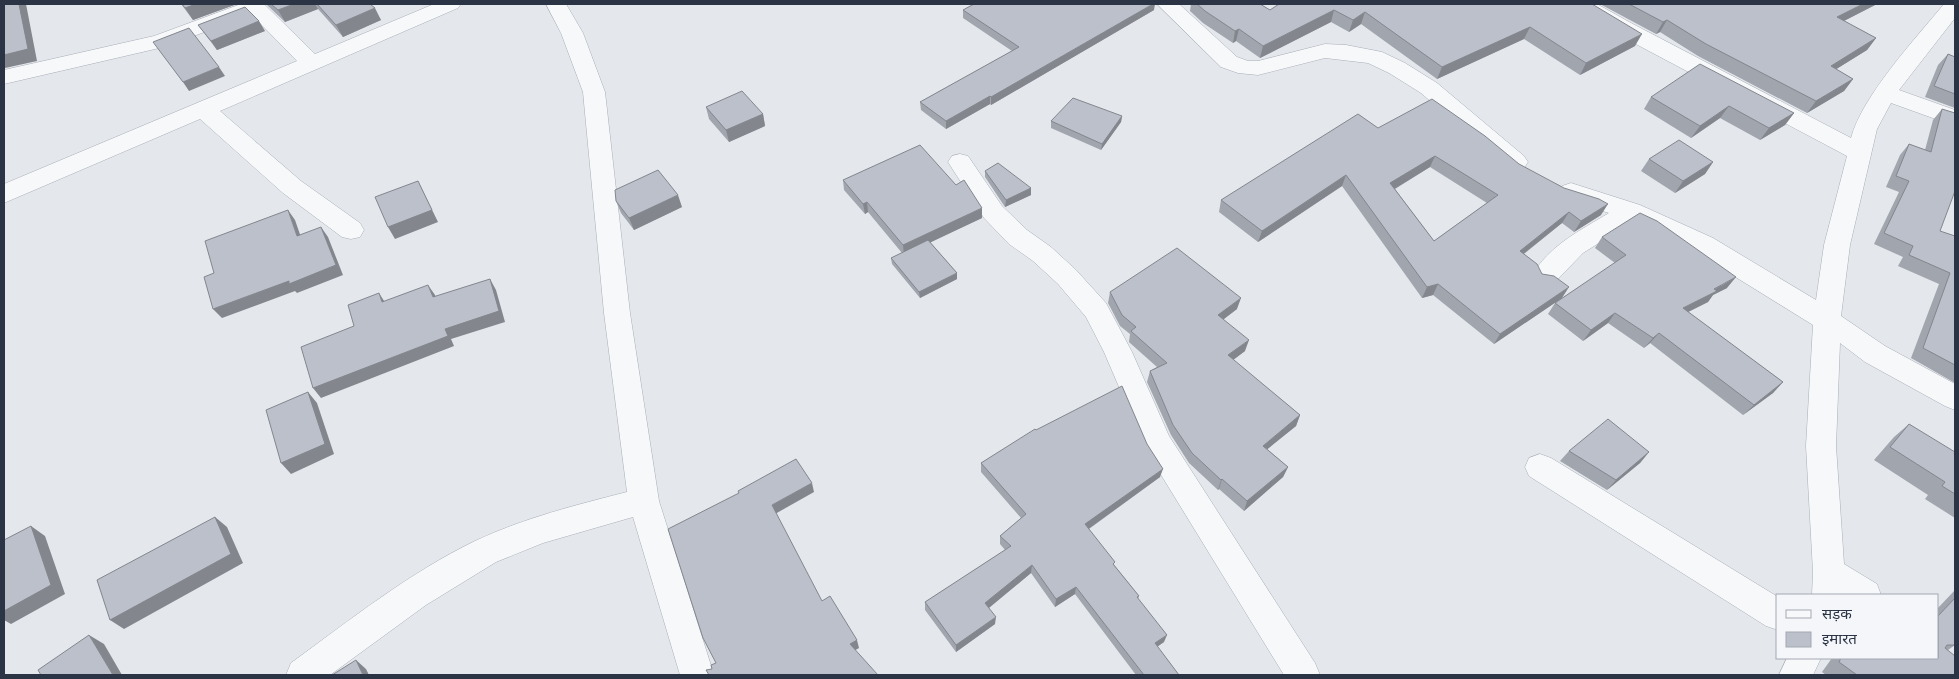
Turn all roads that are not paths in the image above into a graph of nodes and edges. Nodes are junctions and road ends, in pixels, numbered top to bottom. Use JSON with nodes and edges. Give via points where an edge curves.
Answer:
{"nodes":[{"id":1,"x":451,"y":4,"type":"edge"},
{"id":2,"x":556,"y":4,"type":"edge"},
{"id":3,"x":1167,"y":4,"type":"edge"},
{"id":4,"x":1583,"y":4,"type":"edge"},
{"id":5,"x":1955,"y":4,"type":"edge"},
{"id":6,"x":253,"y":5,"type":"edge"},
{"id":7,"x":312,"y":62,"type":"junction"},
{"id":8,"x":4,"y":77,"type":"edge"},
{"id":9,"x":1885,"y":93,"type":"junction"},
{"id":10,"x":204,"y":110,"type":"junction"},
{"id":11,"x":1955,"y":118,"type":"edge"},
{"id":12,"x":1860,"y":153,"type":"junction"},
{"id":13,"x":960,"y":162,"type":"dead end"},
{"id":14,"x":4,"y":194,"type":"edge"},
{"id":15,"x":1630,"y":211,"type":"junction"},
{"id":16,"x":351,"y":230,"type":"dead end"},
{"id":17,"x":1545,"y":276,"type":"edge"},
{"id":18,"x":1826,"y":320,"type":"junction"},
{"id":19,"x":1955,"y":398,"type":"edge"},
{"id":20,"x":1540,"y":467,"type":"dead end"},
{"id":21,"x":644,"y":501,"type":"junction"},
{"id":22,"x":1829,"y":584,"type":"edge"},
{"id":23,"x":1863,"y":594,"type":"edge"},
{"id":24,"x":1776,"y":614,"type":"edge"},
{"id":25,"x":1804,"y":659,"type":"edge"},
{"id":26,"x":304,"y":675,"type":"edge"},
{"id":27,"x":697,"y":675,"type":"edge"},
{"id":28,"x":1303,"y":675,"type":"edge"},
{"id":29,"x":1796,"y":675,"type":"edge"}],
"edges":[{"from":1,"to":7,"type":"street"},
{"from":2,"to":21,"type":"street","via":[[572,32],[594,92],[616,313]]},
{"from":3,"to":15,"type":"street","via":[[1229,62],[1246,68],[1258,68],[1325,51],[1374,57],[1428,88],[1524,168],[1567,191]]},
{"from":4,"to":12,"type":"street"},
{"from":5,"to":9,"type":"street"},
{"from":6,"to":7,"type":"street"},
{"from":6,"to":8,"type":"street","via":[[160,41]]},
{"from":7,"to":10,"type":"street"},
{"from":9,"to":11,"type":"street"},
{"from":9,"to":12,"type":"street","via":[[1865,130]]},
{"from":10,"to":14,"type":"street"},
{"from":10,"to":16,"type":"street","via":[[292,186]]},
{"from":12,"to":18,"type":"street","via":[[1837,245]]},
{"from":13,"to":28,"type":"street","via":[[994,212],[1018,237],[1067,277],[1096,310],[1157,443]]},
{"from":15,"to":17,"type":"street","via":[[1574,246]]},
{"from":15,"to":18,"type":"street","via":[[1704,245]]},
{"from":18,"to":19,"type":"street","via":[[1875,354]]},
{"from":18,"to":22,"type":"street","via":[[1821,446]]},
{"from":20,"to":24,"type":"street"},
{"from":21,"to":26,"type":"street","via":[[554,525],[486,551],[422,588]]},
{"from":21,"to":27,"type":"street"},
{"from":22,"to":23,"type":"street"},
{"from":25,"to":29,"type":"street"}]}
